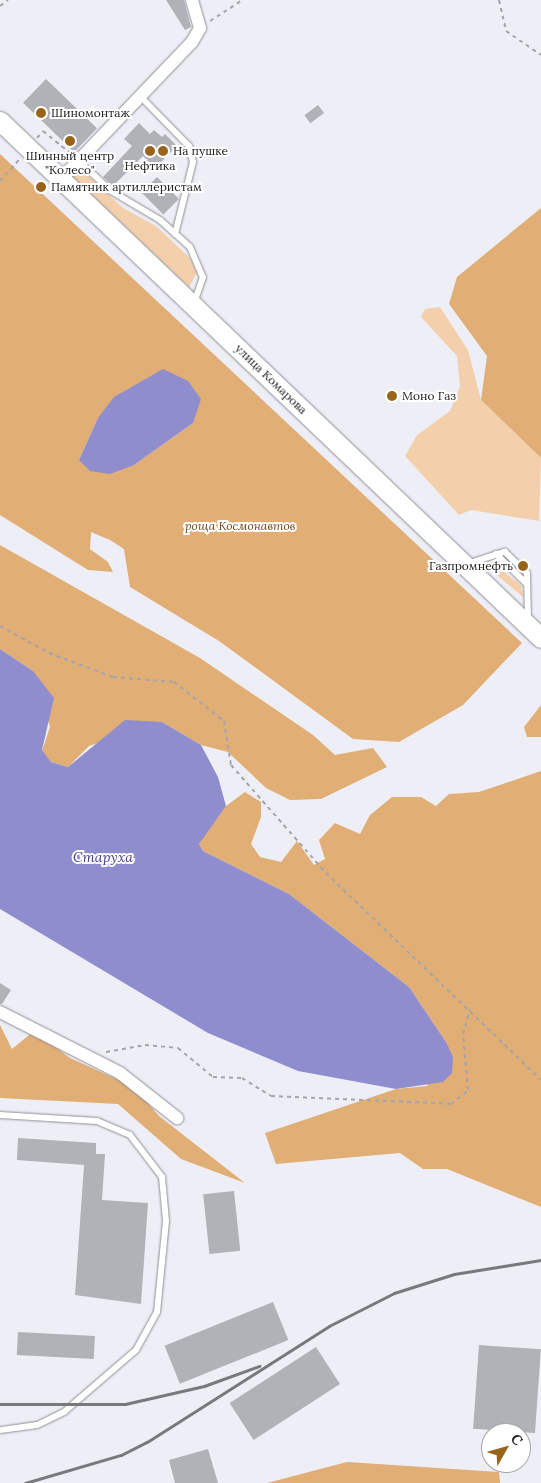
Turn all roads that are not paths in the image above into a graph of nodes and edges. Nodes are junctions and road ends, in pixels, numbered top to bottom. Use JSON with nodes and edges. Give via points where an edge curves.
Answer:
{"nodes":[{"id":1,"x":192,"y":0,"type":"edge"},
{"id":2,"x":141,"y":97,"type":"junction"},
{"id":3,"x":0,"y":121,"type":"edge"},
{"id":4,"x":79,"y":161,"type":"junction"},
{"id":5,"x":62,"y":178,"type":"junction"},
{"id":6,"x":175,"y":234,"type":"junction"},
{"id":7,"x":193,"y":304,"type":"junction"},
{"id":8,"x":464,"y":565,"type":"junction"},
{"id":9,"x":535,"y":632,"type":"edge"},
{"id":10,"x":2,"y":1013,"type":"edge"},
{"id":11,"x":0,"y":1115,"type":"edge"},
{"id":12,"x":177,"y":1118,"type":"dead end"},
{"id":13,"x":0,"y":1430,"type":"edge"}],
"edges":[{"from":1,"to":2,"type":"street","via":[[200,28]]},
{"from":2,"to":4,"type":"street"},
{"from":2,"to":6,"type":"lane","via":[[189,146],[193,162]]},
{"from":3,"to":5,"type":"main road","name":"улица Комарова"},
{"from":4,"to":5,"type":"street"},
{"from":4,"to":6,"type":"lane","via":[[111,191]]},
{"from":5,"to":7,"type":"main road","name":"улица Комарова"},
{"from":6,"to":7,"type":"lane","via":[[201,266],[201,289]]},
{"from":7,"to":8,"type":"main road","name":"улица Комарова"},
{"from":8,"to":9,"type":"main road","name":"улица Комарова"},
{"from":8,"to":9,"type":"lane","via":[[505,552],[527,573]]},
{"from":10,"to":12,"type":"street","via":[[120,1073]]},
{"from":11,"to":13,"type":"lane","via":[[97,1121],[130,1135],[162,1177],[166,1222],[157,1312],[136,1350],[64,1412],[37,1425]]}]}
